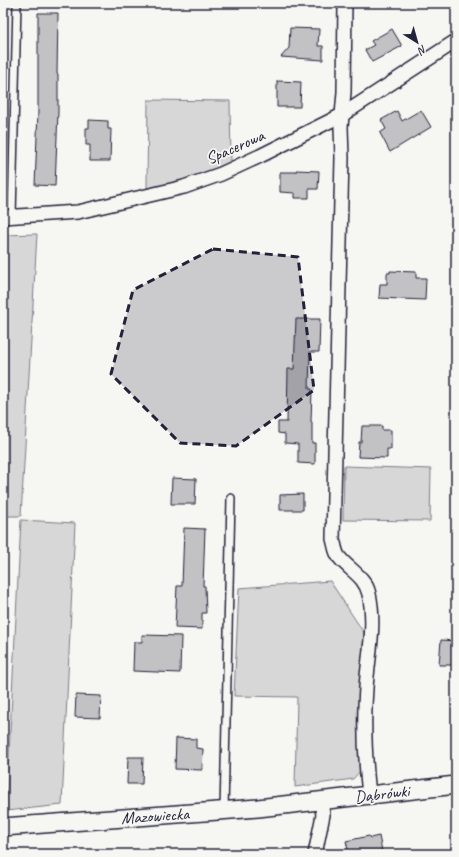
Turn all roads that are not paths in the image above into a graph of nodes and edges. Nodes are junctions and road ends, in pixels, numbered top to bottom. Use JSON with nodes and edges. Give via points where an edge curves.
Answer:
{"nodes":[{"id":1,"x":17,"y":3,"type":"edge"},
{"id":2,"x":345,"y":3,"type":"edge"},
{"id":3,"x":456,"y":41,"type":"edge"},
{"id":4,"x":342,"y":115,"type":"junction"},
{"id":5,"x":7,"y":217,"type":"edge"},
{"id":6,"x":231,"y":498,"type":"dead end"},
{"id":7,"x":456,"y":785,"type":"edge"},
{"id":8,"x":370,"y":795,"type":"junction"},
{"id":9,"x":314,"y":802,"type":"junction"},
{"id":10,"x":224,"y":811,"type":"junction"},
{"id":11,"x":3,"y":827,"type":"edge"},
{"id":12,"x":315,"y":854,"type":"edge"}],
"edges":[{"from":1,"to":5,"type":"lane"},
{"from":2,"to":4,"type":"street"},
{"from":3,"to":4,"type":"street","name":"Spacerowa"},
{"from":4,"to":5,"type":"street","name":"Spacerowa","via":[[222,174],[184,187],[78,212]]},
{"from":4,"to":8,"type":"street","via":[[333,539],[339,557],[366,583],[371,606],[364,736]]},
{"from":6,"to":10,"type":"lane"},
{"from":7,"to":8,"type":"street","name":"Dąbrówki"},
{"from":8,"to":9,"type":"street","name":"Dąbrówki"},
{"from":9,"to":10,"type":"street","name":"Mazowiecka"},
{"from":9,"to":12,"type":"street","via":[[323,815]]},
{"from":10,"to":11,"type":"street","name":"Mazowiecka"}]}
